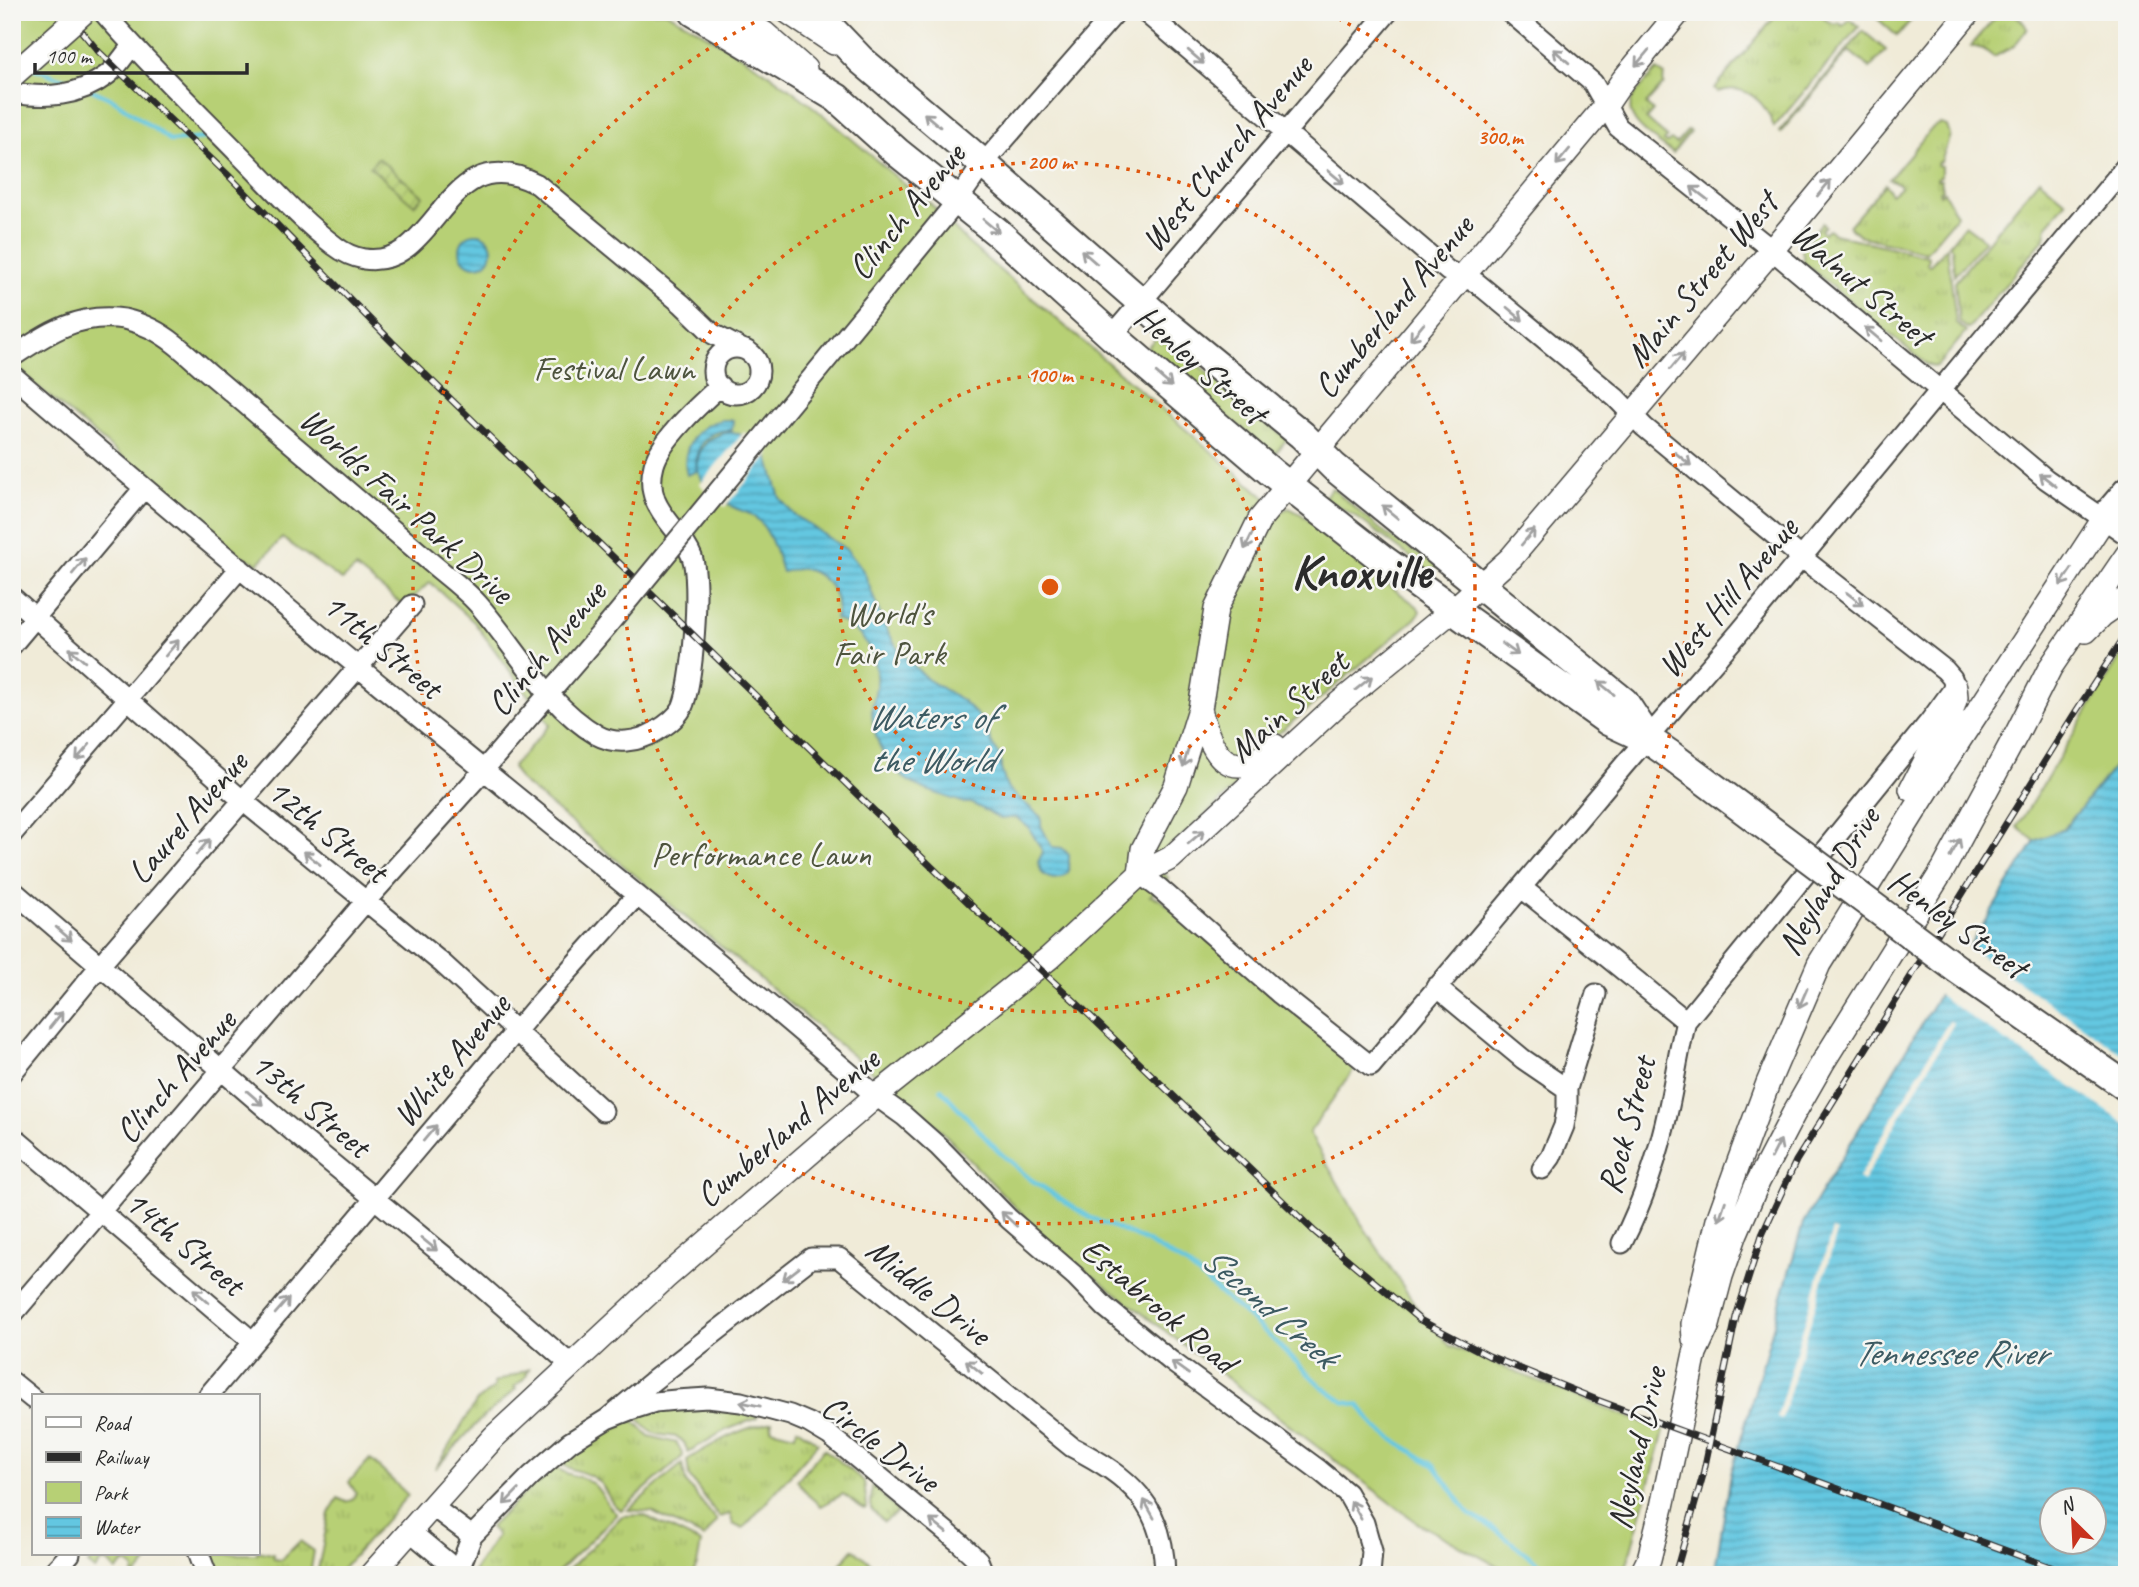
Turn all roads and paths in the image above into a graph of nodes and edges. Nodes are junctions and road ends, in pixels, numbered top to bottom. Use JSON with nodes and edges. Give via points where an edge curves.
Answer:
{"nodes":[{"id":1,"x":84,"y":12,"type":"edge"},
{"id":2,"x":103,"y":12,"type":"edge"},
{"id":3,"x":694,"y":12,"type":"edge"},
{"id":4,"x":729,"y":12,"type":"edge"},
{"id":5,"x":788,"y":12,"type":"edge"},
{"id":6,"x":815,"y":12,"type":"edge"},
{"id":7,"x":1116,"y":12,"type":"edge"},
{"id":8,"x":1145,"y":12,"type":"edge"},
{"id":9,"x":1388,"y":12,"type":"edge"},
{"id":10,"x":1510,"y":12,"type":"edge"},
{"id":11,"x":1679,"y":12,"type":"edge"},
{"id":12,"x":1969,"y":12,"type":"edge"},
{"id":13,"x":132,"y":46,"type":"junction"},
{"id":14,"x":860,"y":60,"type":"junction"},
{"id":15,"x":12,"y":76,"type":"edge"},
{"id":16,"x":12,"y":93,"type":"edge"},
{"id":17,"x":837,"y":98,"type":"junction"},
{"id":18,"x":1606,"y":105,"type":"junction"},
{"id":19,"x":1284,"y":133,"type":"junction"},
{"id":20,"x":983,"y":164,"type":"junction"},
{"id":21,"x":2127,"y":165,"type":"edge"},
{"id":22,"x":958,"y":200,"type":"junction"},
{"id":23,"x":1772,"y":250,"type":"junction"},
{"id":24,"x":1465,"y":276,"type":"junction"},
{"id":25,"x":1141,"y":302,"type":"junction"},
{"id":26,"x":701,"y":323,"type":"junction"},
{"id":27,"x":1112,"y":336,"type":"junction"},
{"id":28,"x":740,"y":348,"type":"junction"},
{"id":29,"x":12,"y":357,"type":"edge"},
{"id":30,"x":12,"y":375,"type":"edge"},
{"id":31,"x":717,"y":378,"type":"junction"},
{"id":32,"x":1941,"y":391,"type":"junction"},
{"id":33,"x":1633,"y":414,"type":"junction"},
{"id":34,"x":1317,"y":450,"type":"junction"},
{"id":35,"x":1287,"y":484,"type":"junction"},
{"id":36,"x":144,"y":488,"type":"junction"},
{"id":37,"x":2127,"y":492,"type":"edge"},
{"id":38,"x":2115,"y":527,"type":"edge"},
{"id":39,"x":2127,"y":555,"type":"edge"},
{"id":40,"x":1801,"y":557,"type":"junction"},
{"id":41,"x":240,"y":568,"type":"junction"},
{"id":42,"x":1481,"y":586,"type":"junction"},
{"id":43,"x":12,"y":597,"type":"edge"},
{"id":44,"x":2127,"y":598,"type":"edge"},
{"id":45,"x":412,"y":605,"type":"dead end"},
{"id":46,"x":1454,"y":609,"type":"junction"},
{"id":47,"x":35,"y":618,"type":"junction"},
{"id":48,"x":12,"y":645,"type":"edge"},
{"id":49,"x":360,"y":666,"type":"junction"},
{"id":50,"x":2050,"y":668,"type":"junction"},
{"id":51,"x":1955,"y":687,"type":"junction"},
{"id":52,"x":550,"y":694,"type":"junction"},
{"id":53,"x":128,"y":700,"type":"junction"},
{"id":54,"x":1337,"y":705,"type":"junction"},
{"id":55,"x":1200,"y":709,"type":"junction"},
{"id":56,"x":1659,"y":747,"type":"junction"},
{"id":57,"x":484,"y":770,"type":"junction"},
{"id":58,"x":243,"y":801,"type":"junction"},
{"id":59,"x":12,"y":834,"type":"edge"},
{"id":60,"x":1140,"y":874,"type":"junction"},
{"id":61,"x":1522,"y":888,"type":"junction"},
{"id":62,"x":12,"y":890,"type":"edge"},
{"id":63,"x":637,"y":895,"type":"junction"},
{"id":64,"x":365,"y":902,"type":"junction"},
{"id":65,"x":1819,"y":964,"type":"junction"},
{"id":66,"x":101,"y":965,"type":"junction"},
{"id":67,"x":1436,"y":987,"type":"junction"},
{"id":68,"x":1596,"y":993,"type":"dead end"},
{"id":69,"x":1686,"y":1021,"type":"junction"},
{"id":70,"x":516,"y":1031,"type":"junction"},
{"id":71,"x":222,"y":1070,"type":"junction"},
{"id":72,"x":12,"y":1073,"type":"edge"},
{"id":73,"x":2127,"y":1087,"type":"edge"},
{"id":74,"x":1567,"y":1089,"type":"junction"},
{"id":75,"x":876,"y":1096,"type":"junction"},
{"id":76,"x":603,"y":1111,"type":"dead end"},
{"id":77,"x":12,"y":1136,"type":"edge"},
{"id":78,"x":1542,"y":1169,"type":"dead end"},
{"id":79,"x":374,"y":1199,"type":"junction"},
{"id":80,"x":100,"y":1212,"type":"junction"},
{"id":81,"x":1622,"y":1243,"type":"dead end"},
{"id":82,"x":12,"y":1315,"type":"edge"},
{"id":83,"x":252,"y":1341,"type":"junction"},
{"id":84,"x":1695,"y":1353,"type":"junction"},
{"id":85,"x":570,"y":1364,"type":"junction"},
{"id":86,"x":12,"y":1382,"type":"edge"},
{"id":87,"x":210,"y":1394,"type":"edge"},
{"id":88,"x":32,"y":1398,"type":"edge"},
{"id":89,"x":607,"y":1419,"type":"junction"},
{"id":90,"x":433,"y":1507,"type":"junction"},
{"id":91,"x":411,"y":1532,"type":"junction"},
{"id":92,"x":472,"y":1536,"type":"junction"},
{"id":93,"x":67,"y":1556,"type":"edge"},
{"id":94,"x":200,"y":1556,"type":"edge"},
{"id":95,"x":1646,"y":1569,"type":"edge"},
{"id":96,"x":50,"y":1575,"type":"edge"},
{"id":97,"x":207,"y":1575,"type":"edge"},
{"id":98,"x":371,"y":1575,"type":"edge"},
{"id":99,"x":456,"y":1575,"type":"edge"},
{"id":100,"x":984,"y":1575,"type":"edge"},
{"id":101,"x":1165,"y":1575,"type":"edge"},
{"id":102,"x":1370,"y":1575,"type":"edge"}],
"edges":[{"from":1,"to":15,"type":"main road","bridge":true},
{"from":2,"to":13,"type":"street"},
{"from":3,"to":17,"type":"highway"},
{"from":4,"to":17,"type":"main road","name":"Henley Street","via":[[764,33]]},
{"from":5,"to":14,"type":"main road","name":"Henley Street"},
{"from":6,"to":14,"type":"highway"},
{"from":7,"to":20,"type":"street","name":"Clinch Avenue"},
{"from":8,"to":19,"type":"street","one_way":true},
{"from":9,"to":19,"type":"street","name":"West Church Avenue"},
{"from":18,"to":10,"type":"street","name":"Walnut Street","one_way":true,"via":[[1593,83]]},
{"from":11,"to":18,"type":"main road","name":"Cumberland Avenue","one_way":true},
{"from":23,"to":12,"type":"main road","name":"Main Street West","one_way":true},
{"from":13,"to":16,"type":"street","via":[[108,75],[64,96]]},
{"from":13,"to":26,"type":"street","via":[[297,212],[351,256],[370,259],[407,248],[473,179],[514,175],[537,184]]},
{"from":20,"to":14,"type":"highway","name":"Henley Street","one_way":true},
{"from":17,"to":22,"type":"highway","name":"Henley Street"},
{"from":23,"to":18,"type":"street","name":"Walnut Street","one_way":true,"via":[[1618,127]]},
{"from":18,"to":24,"type":"main road","name":"Cumberland Avenue","one_way":true},
{"from":19,"to":24,"type":"street","one_way":true,"via":[[1448,271]]},
{"from":19,"to":25,"type":"street","name":"West Church Avenue"},
{"from":20,"to":22,"type":"street","name":"Clinch Avenue"},
{"from":25,"to":20,"type":"highway","name":"Henley Street","one_way":true},
{"from":21,"to":32,"type":"street","name":"West Hill Avenue"},
{"from":22,"to":27,"type":"highway","name":"Henley Street","one_way":true},
{"from":22,"to":52,"type":"street","name":"Clinch Avenue","bridge":true},
{"from":32,"to":23,"type":"street","name":"Walnut Street","one_way":true},
{"from":33,"to":23,"type":"main road","name":"Main Street West","one_way":true},
{"from":24,"to":33,"type":"street","one_way":true},
{"from":24,"to":34,"type":"main road","name":"Cumberland Avenue","one_way":true},
{"from":25,"to":27,"type":"street","name":"West Church Avenue"},
{"from":25,"to":34,"type":"highway","name":"Henley Street"},
{"from":26,"to":28,"type":"street","via":[[721,340]]},
{"from":26,"to":31,"type":"street","via":[[712,344]]},
{"from":27,"to":35,"type":"highway","name":"Henley Street","one_way":true},
{"from":28,"to":31,"type":"street","name":"Worlds Fair Park Drive","via":[[719,355]]},
{"from":28,"to":31,"type":"street","via":[[757,360],[756,382],[737,394],[730,393]]},
{"from":29,"to":52,"type":"street","name":"Worlds Fair Park Drive","via":[[61,326],[84,318],[127,320],[153,329],[477,602]]},
{"from":30,"to":36,"type":"street","name":"11th Street"},
{"from":31,"to":52,"type":"street","name":"Worlds Fair Park Drive","via":[[662,449],[652,481],[661,515],[686,545],[697,572],[688,685],[681,708],[653,733],[618,741],[596,734]]},
{"from":38,"to":32,"type":"street","name":"Walnut Street","one_way":true,"via":[[2052,483]]},
{"from":32,"to":40,"type":"street","name":"West Hill Avenue"},
{"from":33,"to":40,"type":"street","one_way":true,"via":[[1644,428]]},
{"from":42,"to":33,"type":"main road","name":"Main Street West","one_way":true,"via":[[1511,558]]},
{"from":34,"to":35,"type":"main road","name":"Cumberland Avenue"},
{"from":42,"to":34,"type":"highway","name":"Henley Street","one_way":true},
{"from":35,"to":46,"type":"highway","name":"Henley Street"},
{"from":35,"to":55,"type":"main road","name":"Cumberland Avenue","one_way":true,"via":[[1259,519],[1216,610]]},
{"from":36,"to":41,"type":"street","name":"11th Street"},
{"from":47,"to":36,"type":"street","one_way":true},
{"from":37,"to":38,"type":"highway","name":"Neyland Drive"},
{"from":38,"to":65,"type":"main road","name":"Neyland Drive","one_way":true,"via":[[1936,775]]},
{"from":39,"to":50,"type":"main road","name":"Neyland Drive"},
{"from":40,"to":51,"type":"street","one_way":true,"via":[[1945,670]]},
{"from":40,"to":56,"type":"street","name":"West Hill Avenue"},
{"from":41,"to":49,"type":"street","name":"11th Street"},
{"from":53,"to":41,"type":"street","one_way":true},
{"from":42,"to":46,"type":"main road","name":"Main Street"},
{"from":56,"to":42,"type":"highway","name":"Henley Street","one_way":true,"via":[[1624,702]]},
{"from":43,"to":47,"type":"street","name":"12th Street"},
{"from":44,"to":50,"type":"main road","via":[[2102,615],[2073,650]]},
{"from":45,"to":49,"type":"street","name":"Laurel Avenue"},
{"from":54,"to":46,"type":"main road","name":"Main Street","one_way":true},
{"from":46,"to":56,"type":"highway","name":"Henley Street","one_way":true,"via":[[1608,721]]},
{"from":47,"to":48,"type":"street"},
{"from":53,"to":47,"type":"street","name":"12th Street","one_way":true},
{"from":49,"to":57,"type":"street","name":"11th Street"},
{"from":49,"to":58,"type":"street","name":"Laurel Avenue"},
{"from":84,"to":50,"type":"main road","name":"Neyland Drive","one_way":true,"via":[[1758,1182],[1794,1113],[1944,868]]},
{"from":51,"to":65,"type":"main road","via":[[1952,710],[1917,779],[1836,914]]},
{"from":51,"to":69,"type":"street"},
{"from":52,"to":57,"type":"street","name":"Clinch Avenue"},
{"from":53,"to":58,"type":"street","name":"12th Street"},
{"from":53,"to":59,"type":"street","one_way":true},
{"from":54,"to":55,"type":"main road","name":"Cumberland Avenue","via":[[1310,718],[1250,765],[1233,764],[1216,752]]},
{"from":60,"to":54,"type":"main road","name":"Main Street","one_way":true,"via":[[1171,858]]},
{"from":55,"to":60,"type":"main road","name":"Cumberland Avenue","one_way":true,"via":[[1176,786],[1143,849]]},
{"from":56,"to":61,"type":"street","name":"West Hill Avenue","via":[[1625,764]]},
{"from":56,"to":73,"type":"highway","name":"Henley Street","bridge":true,"via":[[1957,970]]},
{"from":57,"to":63,"type":"street","name":"11th Street"},
{"from":57,"to":64,"type":"street","name":"Clinch Avenue"},
{"from":64,"to":58,"type":"street","name":"12th Street","one_way":true},
{"from":66,"to":58,"type":"street","name":"Laurel Avenue","one_way":true},
{"from":60,"to":67,"type":"street","name":"West Hill Avenue","via":[[1371,1066]]},
{"from":60,"to":75,"type":"main road","name":"Cumberland Avenue","via":[[1049,958]]},
{"from":61,"to":67,"type":"street","name":"West Hill Avenue"},
{"from":61,"to":69,"type":"street"},
{"from":62,"to":66,"type":"street","name":"13th Street","one_way":true},
{"from":63,"to":70,"type":"street","name":"White Avenue"},
{"from":63,"to":75,"type":"street","name":"11th Street"},
{"from":64,"to":70,"type":"street","name":"12th Street","via":[[443,964]]},
{"from":64,"to":71,"type":"street","name":"Clinch Avenue"},
{"from":65,"to":84,"type":"main road","name":"Neyland Drive","one_way":true,"via":[[1768,1083],[1718,1220],[1693,1324]]},
{"from":66,"to":71,"type":"street","name":"13th Street"},
{"from":72,"to":66,"type":"street","name":"Laurel Avenue","one_way":true},
{"from":67,"to":74,"type":"street","via":[[1522,1059]]},
{"from":68,"to":74,"type":"street"},
{"from":69,"to":81,"type":"street","name":"Rock Street","via":[[1657,1154]]},
{"from":70,"to":76,"type":"street","name":"12th Street"},
{"from":79,"to":70,"type":"street","name":"White Avenue","one_way":true},
{"from":71,"to":79,"type":"street","name":"13th Street","one_way":true},
{"from":71,"to":80,"type":"street","name":"Clinch Avenue"},
{"from":74,"to":78,"type":"street","via":[[1564,1126]]},
{"from":75,"to":85,"type":"main road","name":"Cumberland Avenue"},
{"from":102,"to":75,"type":"street","name":"Estabrook Road","one_way":true,"via":[[1372,1551],[1364,1523],[1347,1493],[1105,1307],[939,1147]]},
{"from":77,"to":80,"type":"street","name":"14th Street"},
{"from":83,"to":79,"type":"street","name":"White Avenue","one_way":true},
{"from":79,"to":85,"type":"street","name":"13th Street","one_way":true},
{"from":80,"to":82,"type":"street","name":"Clinch Avenue"},
{"from":83,"to":80,"type":"street","name":"14th Street","one_way":true},
{"from":83,"to":87,"type":"street","name":"White Avenue"},
{"from":84,"to":95,"type":"main road","name":"Neyland Drive"},
{"from":85,"to":90,"type":"main road","name":"Cumberland Avenue","via":[[494,1437]]},
{"from":86,"to":88,"type":"street"},
{"from":89,"to":92,"type":"street","name":"Circle Drive","one_way":true,"via":[[550,1458]]},
{"from":100,"to":89,"type":"street","name":"Circle Drive","one_way":true,"via":[[978,1560],[960,1543],[819,1429],[790,1415],[708,1398],[655,1402]]},
{"from":101,"to":89,"type":"street","name":"Middle Drive","one_way":true,"via":[[1156,1521],[1127,1481],[1072,1447],[839,1258],[811,1258]]},
{"from":90,"to":91,"type":"main road","name":"Cumberland Avenue"},
{"from":90,"to":92,"type":"street"},
{"from":91,"to":98,"type":"main road","name":"Cumberland Avenue"},
{"from":91,"to":99,"type":"street","name":"Circle Drive"},
{"from":92,"to":99,"type":"street","name":"Circle Drive"},
{"from":93,"to":96,"type":"street"},
{"from":94,"to":97,"type":"street"}]}
